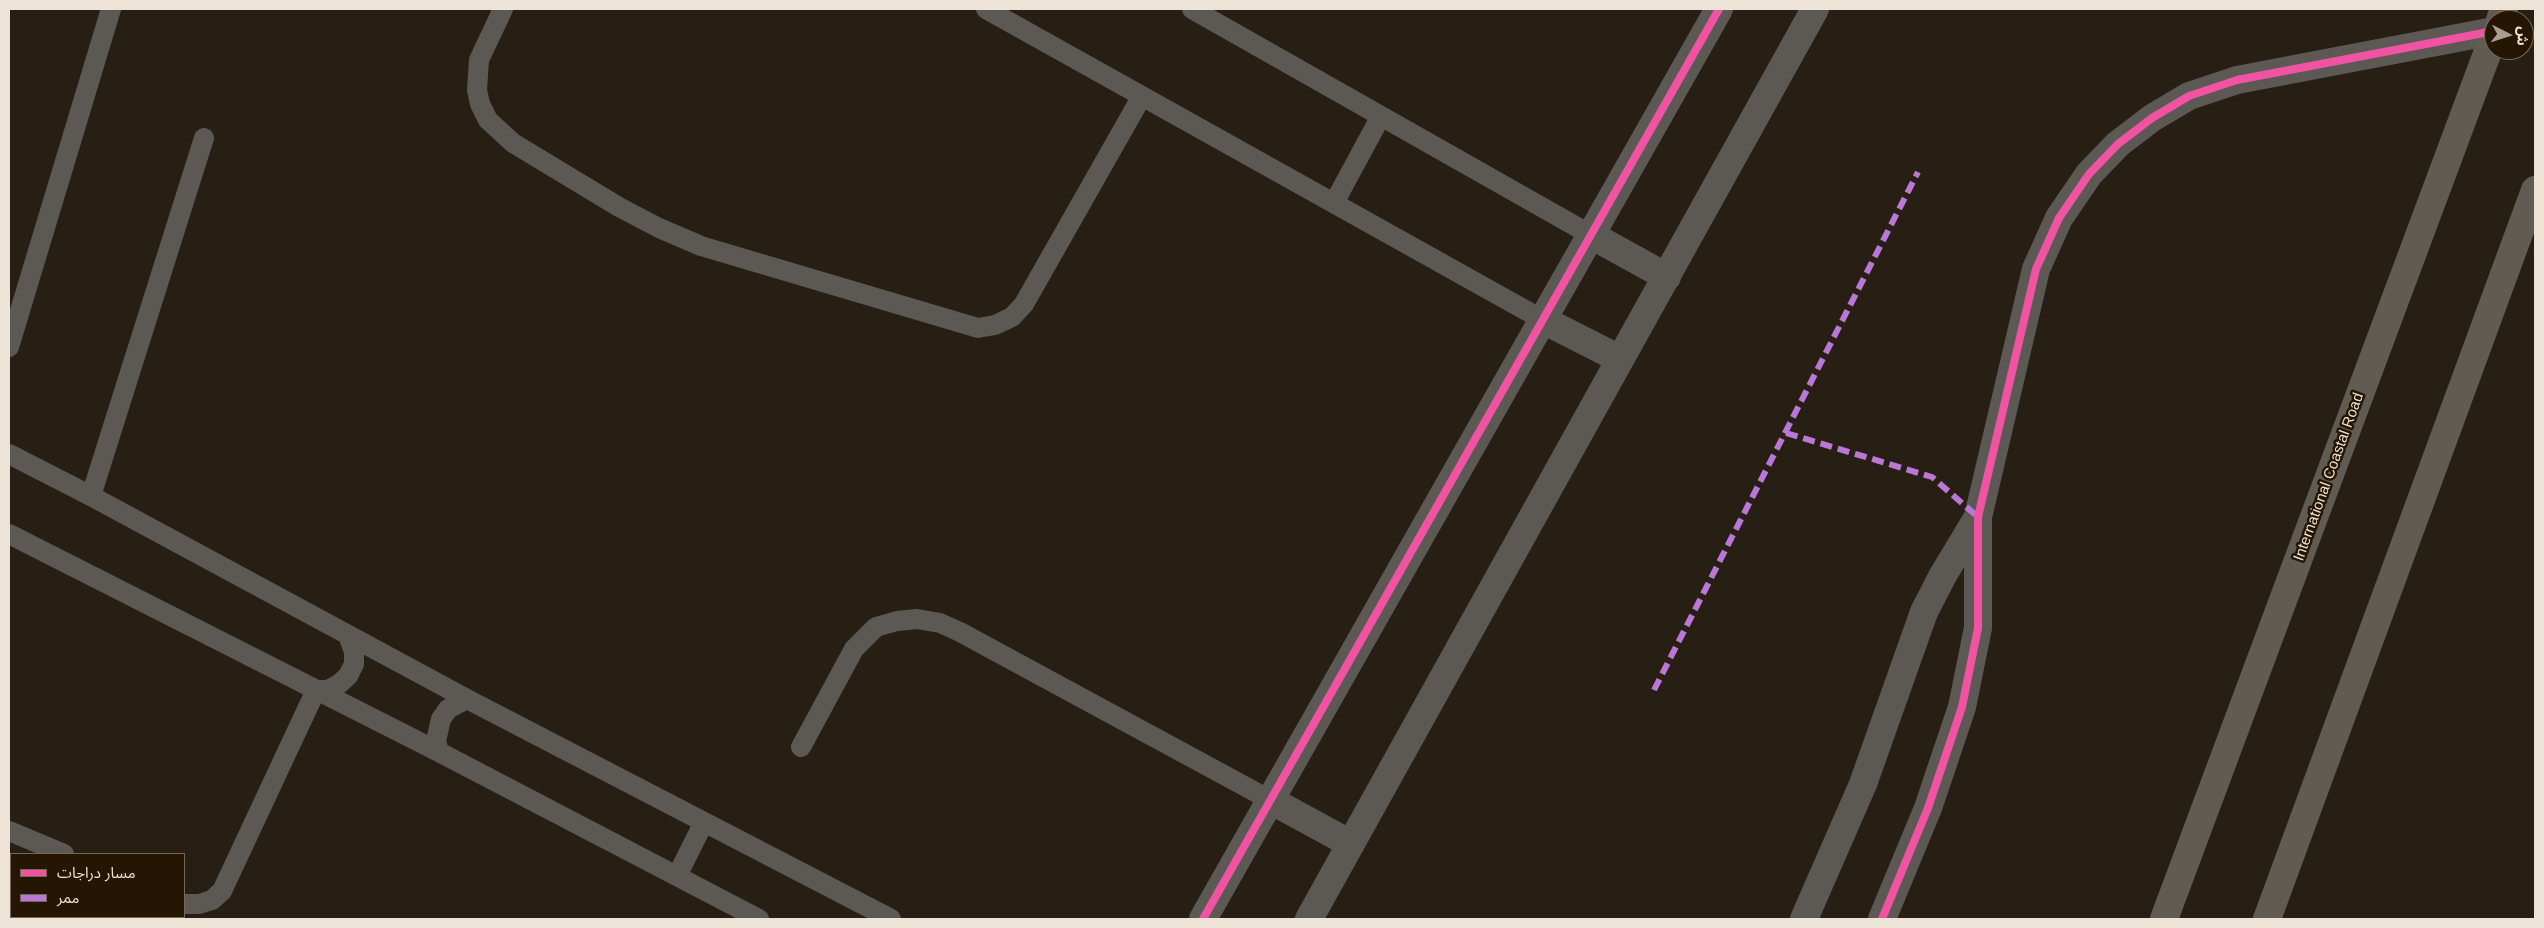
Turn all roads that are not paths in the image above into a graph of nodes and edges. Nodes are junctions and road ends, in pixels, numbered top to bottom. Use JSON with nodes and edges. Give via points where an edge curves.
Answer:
{"nodes":[{"id":1,"x":111,"y":9,"type":"edge"},
{"id":2,"x":503,"y":9,"type":"edge"},
{"id":3,"x":1192,"y":9,"type":"edge"},
{"id":4,"x":1719,"y":9,"type":"edge"},
{"id":5,"x":1814,"y":9,"type":"edge"},
{"id":6,"x":993,"y":10,"type":"edge"},
{"id":7,"x":2484,"y":33,"type":"edge"},
{"id":8,"x":2485,"y":60,"type":"edge"},
{"id":9,"x":1142,"y":96,"type":"junction"},
{"id":10,"x":1381,"y":116,"type":"junction"},
{"id":11,"x":204,"y":138,"type":"dead end"},
{"id":12,"x":2535,"y":190,"type":"edge"},
{"id":13,"x":1334,"y":203,"type":"junction"},
{"id":14,"x":1591,"y":235,"type":"junction"},
{"id":15,"x":1667,"y":277,"type":"junction"},
{"id":16,"x":1543,"y":320,"type":"junction"},
{"id":17,"x":9,"y":347,"type":"edge"},
{"id":18,"x":1620,"y":359,"type":"junction"},
{"id":19,"x":9,"y":454,"type":"edge"},
{"id":20,"x":91,"y":496,"type":"junction"},
{"id":21,"x":1978,"y":517,"type":"junction"},
{"id":22,"x":9,"y":534,"type":"edge"},
{"id":23,"x":348,"y":634,"type":"junction"},
{"id":24,"x":316,"y":690,"type":"junction"},
{"id":25,"x":467,"y":699,"type":"junction"},
{"id":26,"x":801,"y":747,"type":"dead end"},
{"id":27,"x":439,"y":752,"type":"junction"},
{"id":28,"x":1272,"y":800,"type":"junction"},
{"id":29,"x":704,"y":822,"type":"junction"},
{"id":30,"x":9,"y":832,"type":"edge"},
{"id":31,"x":1351,"y":844,"type":"junction"},
{"id":32,"x":62,"y":853,"type":"edge"},
{"id":33,"x":677,"y":876,"type":"junction"},
{"id":34,"x":185,"y":904,"type":"edge"},
{"id":35,"x":759,"y":919,"type":"edge"},
{"id":36,"x":891,"y":919,"type":"edge"},
{"id":37,"x":1203,"y":919,"type":"edge"},
{"id":38,"x":1309,"y":919,"type":"edge"},
{"id":39,"x":1804,"y":919,"type":"edge"},
{"id":40,"x":1882,"y":919,"type":"edge"},
{"id":41,"x":2164,"y":919,"type":"edge"},
{"id":42,"x":2267,"y":919,"type":"edge"}],
"edges":[{"from":1,"to":17,"type":"lane"},
{"from":2,"to":9,"type":"lane","via":[[479,60],[478,90],[480,104],[488,120],[513,143],[619,207],[701,246],[978,328],[996,325],[1012,317],[1024,304]]},
{"from":3,"to":10,"type":"lane"},
{"from":4,"to":14,"type":"street"},
{"from":5,"to":15,"type":"street"},
{"from":6,"to":9,"type":"lane"},
{"from":7,"to":21,"type":"street","via":[[2237,80],[2189,96],[2118,144],[2089,174],[2059,218],[2036,269]]},
{"from":8,"to":41,"type":"highway","name":"International Coastal Road"},
{"from":9,"to":13,"type":"lane"},
{"from":10,"to":13,"type":"lane"},
{"from":10,"to":14,"type":"lane"},
{"from":11,"to":20,"type":"lane"},
{"from":12,"to":42,"type":"highway"},
{"from":13,"to":16,"type":"lane"},
{"from":14,"to":15,"type":"street"},
{"from":14,"to":16,"type":"street"},
{"from":15,"to":18,"type":"street"},
{"from":16,"to":18,"type":"street"},
{"from":16,"to":28,"type":"street"},
{"from":18,"to":31,"type":"street"},
{"from":19,"to":20,"type":"lane"},
{"from":20,"to":23,"type":"lane"},
{"from":21,"to":39,"type":"street","via":[[1924,612],[1863,784]]},
{"from":21,"to":40,"type":"street","via":[[1978,628],[1962,707],[1928,808]]},
{"from":22,"to":24,"type":"lane"},
{"from":23,"to":24,"type":"lane","via":[[354,664],[348,676],[328,690]]},
{"from":23,"to":25,"type":"lane"},
{"from":24,"to":27,"type":"lane"},
{"from":24,"to":34,"type":"lane","via":[[222,891],[205,902]]},
{"from":25,"to":27,"type":"lane","via":[[448,709],[441,719],[436,741]]},
{"from":25,"to":29,"type":"lane"},
{"from":26,"to":28,"type":"lane","via":[[854,649],[876,627],[897,620],[917,619],[940,623],[960,632]]},
{"from":27,"to":33,"type":"lane"},
{"from":28,"to":31,"type":"street"},
{"from":28,"to":37,"type":"street"},
{"from":29,"to":33,"type":"lane"},
{"from":29,"to":36,"type":"lane"},
{"from":30,"to":32,"type":"lane"},
{"from":31,"to":38,"type":"street"},
{"from":33,"to":35,"type":"lane"}]}
